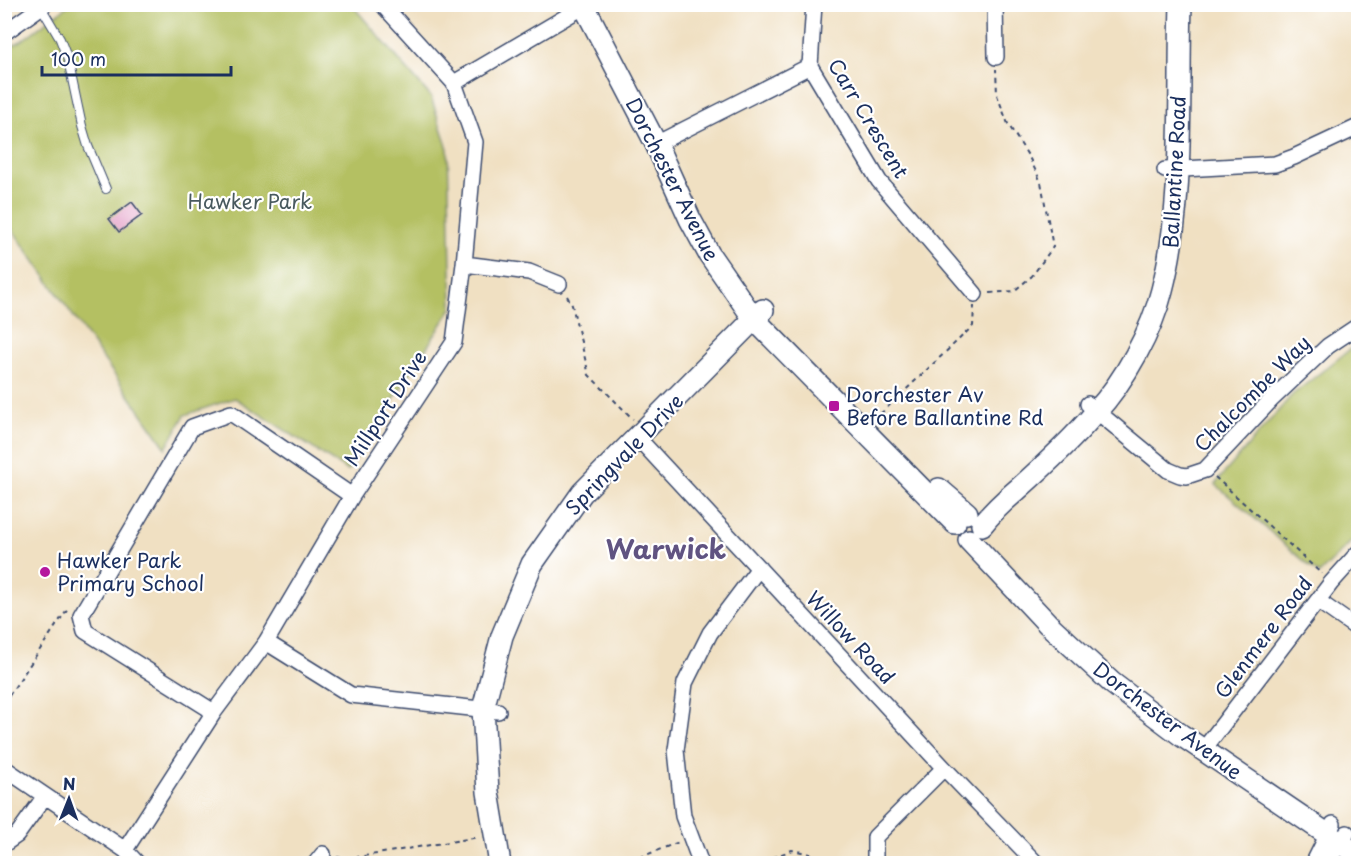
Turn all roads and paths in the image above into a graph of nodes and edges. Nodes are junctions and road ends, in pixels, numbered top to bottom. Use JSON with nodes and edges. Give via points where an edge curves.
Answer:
{"nodes":[{"id":1,"x":382,"y":4,"type":"edge"},
{"id":2,"x":814,"y":4,"type":"edge"},
{"id":3,"x":995,"y":4,"type":"edge"},
{"id":4,"x":1170,"y":4,"type":"edge"},
{"id":5,"x":1180,"y":4,"type":"edge"},
{"id":6,"x":588,"y":5,"type":"edge"},
{"id":7,"x":43,"y":6,"type":"edge"},
{"id":8,"x":4,"y":33,"type":"edge"},
{"id":9,"x":996,"y":57,"type":"joint"},
{"id":10,"x":810,"y":66,"type":"junction"},
{"id":11,"x":454,"y":83,"type":"junction"},
{"id":12,"x":1359,"y":127,"type":"edge"},
{"id":13,"x":660,"y":141,"type":"junction"},
{"id":14,"x":1172,"y":169,"type":"junction"},
{"id":15,"x":106,"y":189,"type":"dead end"},
{"id":16,"x":464,"y":264,"type":"junction"},
{"id":17,"x":559,"y":284,"type":"joint"},
{"id":18,"x":975,"y":294,"type":"junction"},
{"id":19,"x":763,"y":318,"type":"junction"},
{"id":20,"x":1359,"y":326,"type":"edge"},
{"id":21,"x":1092,"y":408,"type":"junction"},
{"id":22,"x":872,"y":423,"type":"junction"},
{"id":23,"x":642,"y":438,"type":"junction"},
{"id":24,"x":1205,"y":470,"type":"junction"},
{"id":25,"x":352,"y":496,"type":"junction"},
{"id":26,"x":971,"y":524,"type":"junction"},
{"id":27,"x":1359,"y":554,"type":"edge"},
{"id":28,"x":759,"y":568,"type":"junction"},
{"id":29,"x":1331,"y":583,"type":"junction"},
{"id":30,"x":1318,"y":601,"type":"junction"},
{"id":31,"x":81,"y":615,"type":"junction"},
{"id":32,"x":1359,"y":629,"type":"edge"},
{"id":33,"x":266,"y":642,"type":"junction"},
{"id":34,"x":4,"y":703,"type":"edge"},
{"id":35,"x":491,"y":710,"type":"junction"},
{"id":36,"x":214,"y":712,"type":"junction"},
{"id":37,"x":1208,"y":745,"type":"junction"},
{"id":38,"x":4,"y":768,"type":"edge"},
{"id":39,"x":944,"y":768,"type":"junction"},
{"id":40,"x":45,"y":796,"type":"junction"},
{"id":41,"x":494,"y":834,"type":"junction"},
{"id":42,"x":1341,"y":835,"type":"edge"},
{"id":43,"x":691,"y":838,"type":"junction"},
{"id":44,"x":4,"y":844,"type":"edge"},
{"id":45,"x":125,"y":850,"type":"junction"},
{"id":46,"x":1359,"y":855,"type":"edge"},
{"id":47,"x":319,"y":859,"type":"edge"},
{"id":48,"x":138,"y":864,"type":"edge"},
{"id":49,"x":500,"y":864,"type":"edge"},
{"id":50,"x":512,"y":864,"type":"edge"},
{"id":51,"x":623,"y":864,"type":"edge"},
{"id":52,"x":701,"y":864,"type":"edge"},
{"id":53,"x":756,"y":864,"type":"edge"},
{"id":54,"x":858,"y":864,"type":"edge"},
{"id":55,"x":874,"y":864,"type":"edge"},
{"id":56,"x":1037,"y":864,"type":"edge"},
{"id":57,"x":1313,"y":864,"type":"edge"},
{"id":58,"x":1323,"y":864,"type":"edge"}],
"edges":[{"from":1,"to":11,"type":"street"},
{"from":2,"to":10,"type":"street","name":"Carr Crescent"},
{"from":3,"to":9,"type":"street"},
{"from":4,"to":14,"type":"street","name":"Ballantine Road"},
{"from":5,"to":14,"type":"street","name":"Ballantine Road"},
{"from":6,"to":11,"type":"street"},
{"from":6,"to":13,"type":"street","name":"Dorchester Avenue"},
{"from":7,"to":8,"type":"street"},
{"from":7,"to":15,"type":"lane","via":[[68,60],[82,126]]},
{"from":9,"to":18,"type":"path","via":[[997,94],[1008,124],[1041,182],[1053,246],[1032,276],[1014,291]]},
{"from":10,"to":13,"type":"street"},
{"from":10,"to":18,"type":"street","name":"Carr Crescent","via":[[879,181]]},
{"from":11,"to":16,"type":"street","name":"Millport Drive","via":[[475,142]]},
{"from":12,"to":14,"type":"street","via":[[1275,164]]},
{"from":13,"to":19,"type":"street","name":"Dorchester Avenue","via":[[690,219],[709,254]]},
{"from":14,"to":21,"type":"street","name":"Ballantine Road","via":[[1150,288],[1127,344]]},
{"from":16,"to":17,"type":"street","via":[[530,272]]},
{"from":16,"to":25,"type":"street","name":"Millport Drive","via":[[454,342]]},
{"from":17,"to":23,"type":"path","via":[[572,305],[589,375]]},
{"from":18,"to":22,"type":"path","via":[[973,326]]},
{"from":19,"to":22,"type":"street","name":"Dorchester Avenue"},
{"from":19,"to":23,"type":"street","name":"Springvale Drive"},
{"from":19,"to":26,"type":"street","name":"Dorchester Avenue"},
{"from":20,"to":24,"type":"street","name":"Chalcombe Way","via":[[1328,346]]},
{"from":21,"to":24,"type":"street","name":"Chalcombe Way","via":[[1168,470],[1187,476]]},
{"from":21,"to":26,"type":"street","name":"Ballantine Road","via":[[995,494]]},
{"from":22,"to":26,"type":"street","name":"Dorchester Avenue"},
{"from":23,"to":28,"type":"street","name":"Willow Road"},
{"from":23,"to":35,"type":"street","name":"Springvale Drive","via":[[582,493],[532,564],[502,636]]},
{"from":24,"to":29,"type":"path"},
{"from":25,"to":31,"type":"street","via":[[231,413],[192,427]]},
{"from":25,"to":33,"type":"street","name":"Millport Drive"},
{"from":26,"to":37,"type":"street","name":"Dorchester Avenue","via":[[1048,624],[1105,676],[1181,735]]},
{"from":27,"to":29,"type":"street","name":"Glenmere Road"},
{"from":28,"to":39,"type":"street","name":"Willow Road"},
{"from":28,"to":43,"type":"street","via":[[710,633],[685,683],[676,750],[682,816]]},
{"from":29,"to":30,"type":"street","name":"Glenmere Road"},
{"from":30,"to":32,"type":"street"},
{"from":30,"to":37,"type":"street","name":"Glenmere Road"},
{"from":31,"to":34,"type":"path","via":[[68,608]]},
{"from":31,"to":36,"type":"street","via":[[85,631]]},
{"from":33,"to":35,"type":"street","via":[[351,695]]},
{"from":33,"to":36,"type":"street","name":"Millport Drive"},
{"from":35,"to":41,"type":"street","name":"Springvale Drive","via":[[488,792]]},
{"from":35,"to":50,"type":"street","name":"Springvale Drive"},
{"from":36,"to":45,"type":"street","name":"Millport Drive"},
{"from":37,"to":42,"type":"street","name":"Dorchester Avenue"},
{"from":38,"to":40,"type":"street"},
{"from":39,"to":55,"type":"street","via":[[874,837]]},
{"from":39,"to":56,"type":"street","name":"Willow Road"},
{"from":40,"to":44,"type":"street","via":[[17,835]]},
{"from":40,"to":45,"type":"street"},
{"from":41,"to":47,"type":"path","via":[[346,859]]},
{"from":41,"to":49,"type":"street","name":"Springvale Drive"},
{"from":42,"to":46,"type":"street","name":"Dorchester Avenue"},
{"from":42,"to":57,"type":"street"},
{"from":42,"to":58,"type":"street"},
{"from":43,"to":51,"type":"path"},
{"from":43,"to":52,"type":"street"},
{"from":45,"to":48,"type":"street"},
{"from":53,"to":54,"type":"path","via":[[792,850]]}]}
